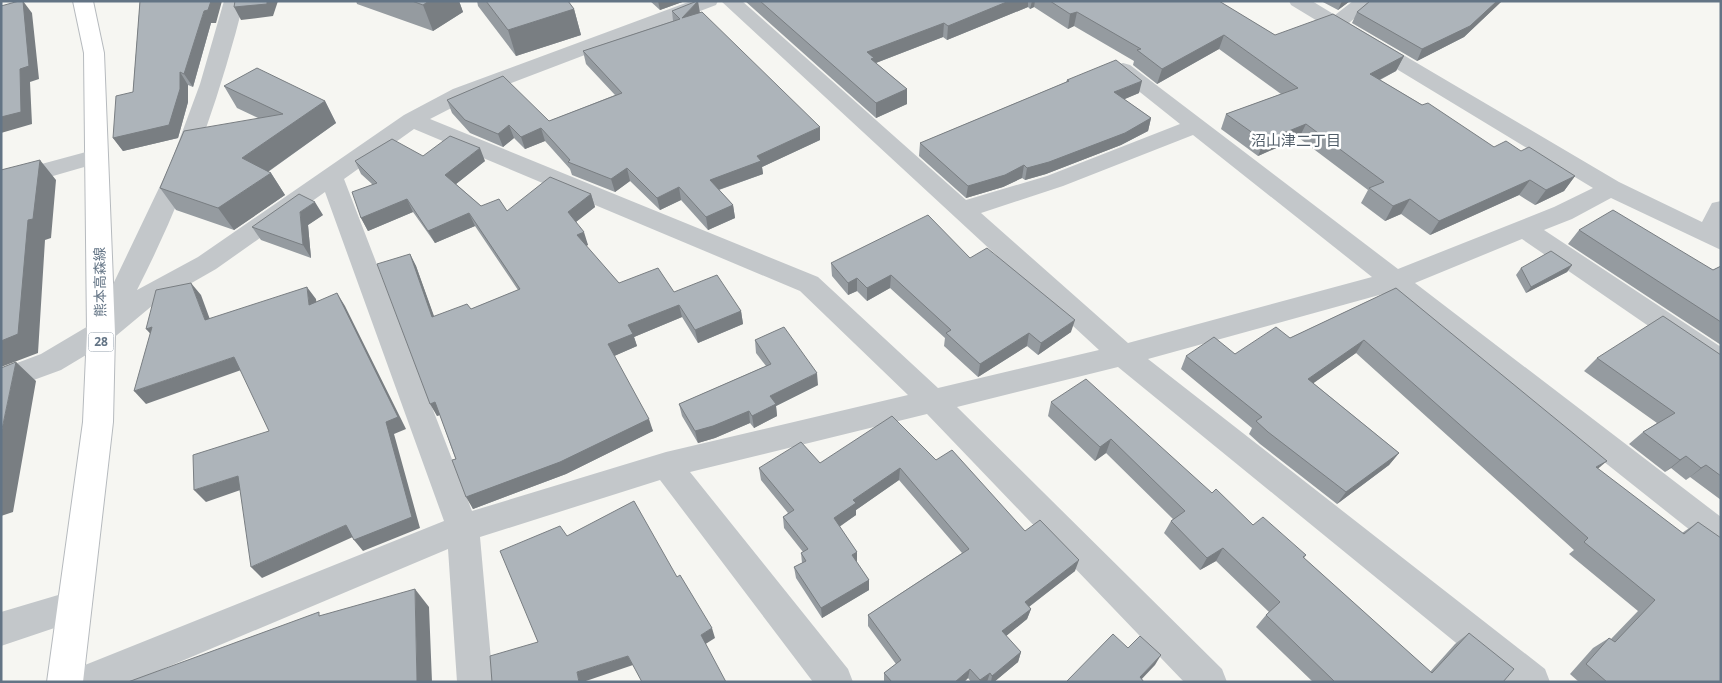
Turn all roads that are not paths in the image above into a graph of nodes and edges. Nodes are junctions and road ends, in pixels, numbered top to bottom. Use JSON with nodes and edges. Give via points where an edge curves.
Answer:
{"nodes":[{"id":1,"x":84,"y":1,"type":"edge"},
{"id":2,"x":234,"y":1,"type":"edge"},
{"id":3,"x":709,"y":1,"type":"edge"},
{"id":4,"x":730,"y":1,"type":"edge"},
{"id":5,"x":1298,"y":1,"type":"edge"},
{"id":6,"x":1366,"y":1,"type":"edge"},
{"id":7,"x":1337,"y":23,"type":"junction"},
{"id":8,"x":1123,"y":69,"type":"edge"},
{"id":9,"x":412,"y":120,"type":"junction"},
{"id":10,"x":1196,"y":126,"type":"junction"},
{"id":11,"x":98,"y":156,"type":"junction"},
{"id":12,"x":332,"y":178,"type":"junction"},
{"id":13,"x":1,"y":183,"type":"edge"},
{"id":14,"x":1611,"y":188,"type":"junction"},
{"id":15,"x":1721,"y":209,"type":"edge"},
{"id":16,"x":962,"y":210,"type":"junction"},
{"id":17,"x":1523,"y":228,"type":"junction"},
{"id":18,"x":1714,"y":238,"type":"edge"},
{"id":19,"x":1394,"y":281,"type":"junction"},
{"id":20,"x":101,"y":333,"type":"junction"},
{"id":21,"x":1123,"y":355,"type":"junction"},
{"id":22,"x":1721,"y":361,"type":"edge"},
{"id":23,"x":1,"y":382,"type":"edge"},
{"id":24,"x":933,"y":401,"type":"junction"},
{"id":25,"x":666,"y":465,"type":"junction"},
{"id":26,"x":462,"y":528,"type":"junction"},
{"id":27,"x":1721,"y":536,"type":"edge"},
{"id":28,"x":74,"y":606,"type":"junction"},
{"id":29,"x":1,"y":629,"type":"edge"},
{"id":30,"x":65,"y":682,"type":"edge"},
{"id":31,"x":88,"y":682,"type":"edge"},
{"id":32,"x":475,"y":682,"type":"edge"},
{"id":33,"x":835,"y":682,"type":"edge"},
{"id":34,"x":1210,"y":682,"type":"edge"},
{"id":35,"x":1532,"y":682,"type":"edge"}],
"edges":[{"from":1,"to":11,"type":"main road","name":"熊本高森線","number":"28","via":[[94,52]]},
{"from":2,"to":20,"type":"street","via":[[190,144],[150,240]]},
{"from":3,"to":9,"type":"street","via":[[461,94]]},
{"from":4,"to":16,"type":"street"},
{"from":5,"to":7,"type":"street"},
{"from":6,"to":7,"type":"street"},
{"from":7,"to":14,"type":"street"},
{"from":8,"to":10,"type":"street"},
{"from":9,"to":12,"type":"street"},
{"from":9,"to":24,"type":"street","via":[[809,284]]},
{"from":10,"to":16,"type":"street","via":[[1056,182]]},
{"from":10,"to":19,"type":"street"},
{"from":11,"to":13,"type":"street"},
{"from":11,"to":20,"type":"main road","name":"熊本高森線","number":"28"},
{"from":12,"to":20,"type":"street","via":[[207,263],[144,298]]},
{"from":12,"to":26,"type":"street"},
{"from":14,"to":17,"type":"street","via":[[1563,213]]},
{"from":14,"to":18,"type":"street"},
{"from":15,"to":18,"type":"street"},
{"from":16,"to":21,"type":"street"},
{"from":17,"to":19,"type":"street"},
{"from":17,"to":22,"type":"street"},
{"from":19,"to":21,"type":"street"},
{"from":19,"to":27,"type":"street"},
{"from":20,"to":23,"type":"street","via":[[51,362]]},
{"from":20,"to":28,"type":"main road","name":"熊本高森線","number":"28","via":[[98,422]]},
{"from":21,"to":24,"type":"street"},
{"from":21,"to":35,"type":"street"},
{"from":24,"to":25,"type":"street"},
{"from":24,"to":34,"type":"street"},
{"from":25,"to":26,"type":"street"},
{"from":25,"to":33,"type":"street"},
{"from":26,"to":31,"type":"street"},
{"from":26,"to":32,"type":"street"},
{"from":28,"to":29,"type":"street"},
{"from":28,"to":30,"type":"main road","name":"熊本高森線","number":"28"}]}
